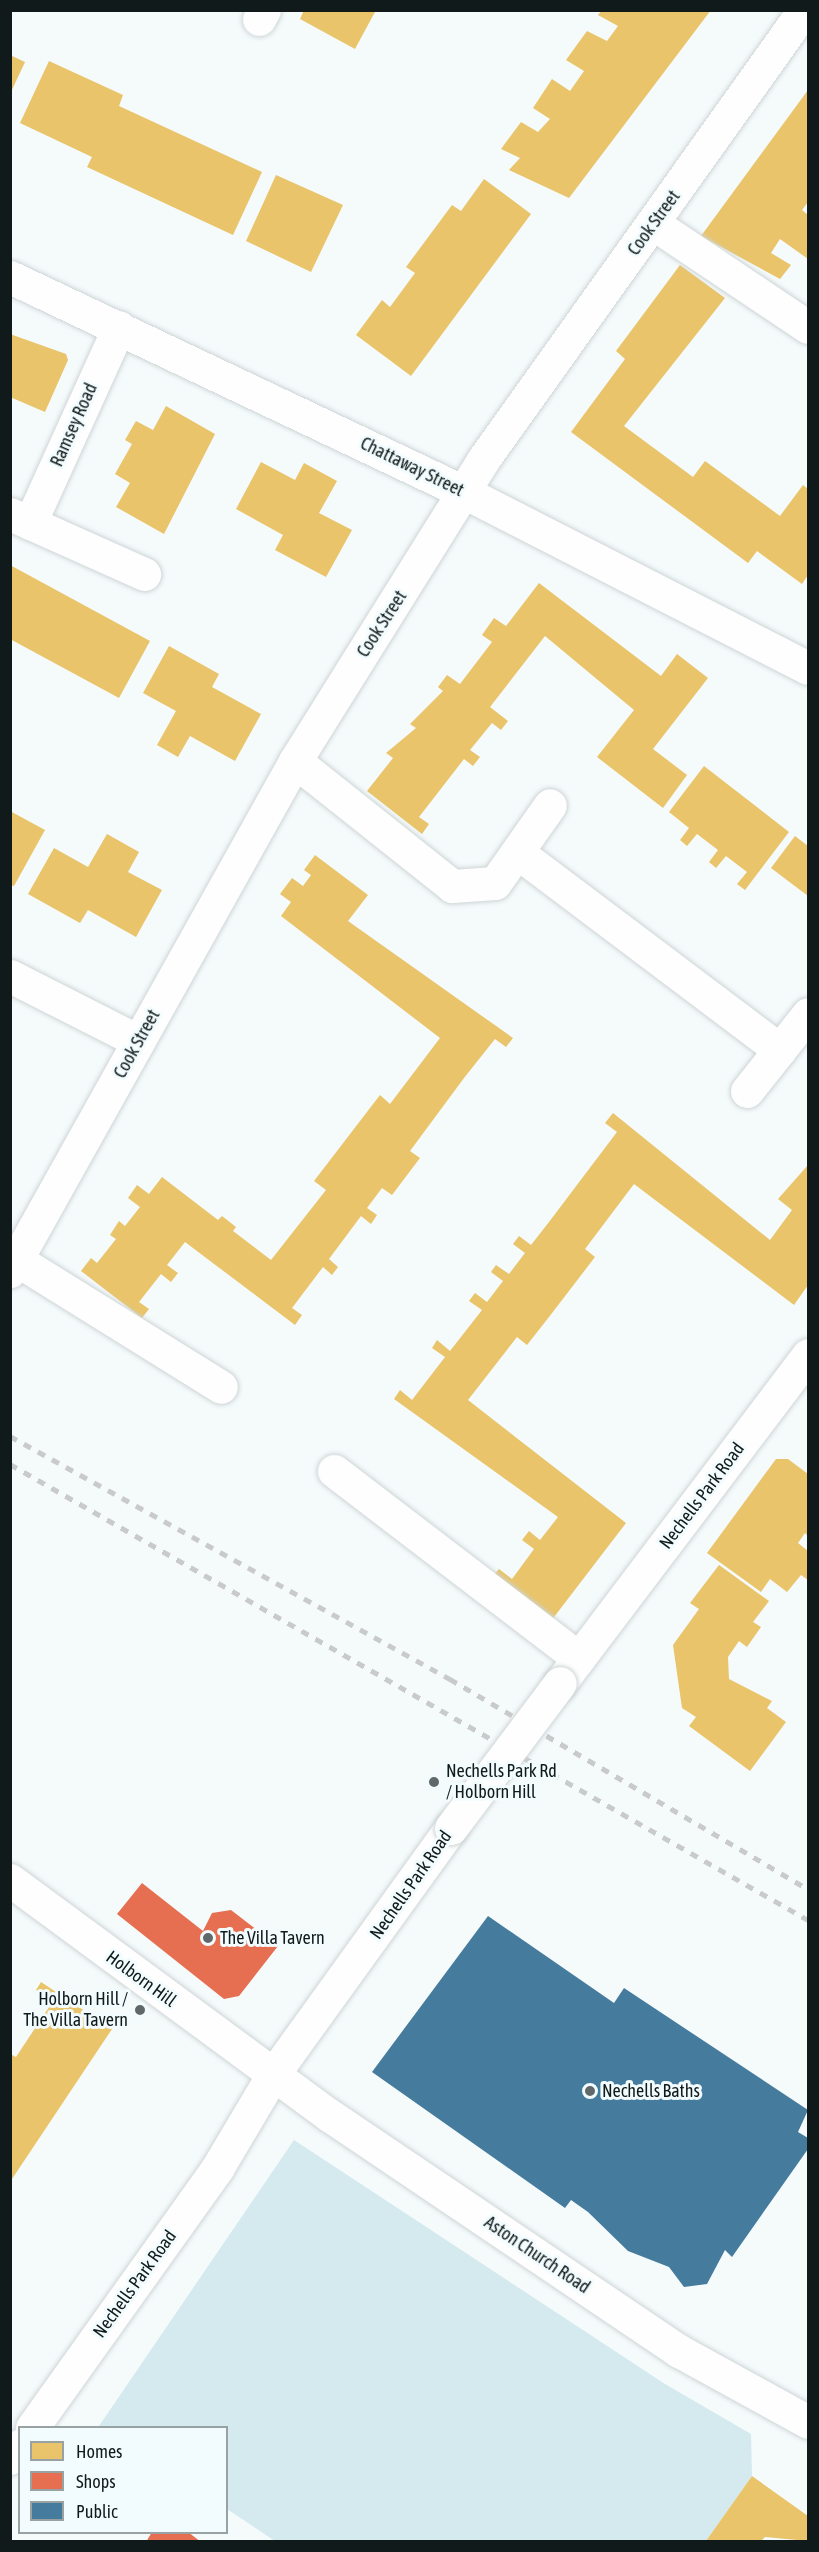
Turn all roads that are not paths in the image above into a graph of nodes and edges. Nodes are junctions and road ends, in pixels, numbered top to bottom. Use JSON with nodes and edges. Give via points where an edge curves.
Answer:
{"nodes":[{"id":1,"x":804,"y":10,"type":"edge"},
{"id":2,"x":654,"y":224,"type":"junction"},
{"id":3,"x":10,"y":277,"type":"edge"},
{"id":4,"x":119,"y":327,"type":"junction"},
{"id":5,"x":808,"y":327,"type":"edge"},
{"id":6,"x":466,"y":493,"type":"junction"},
{"id":7,"x":20,"y":519,"type":"edge"},
{"id":8,"x":144,"y":574,"type":"dead end"},
{"id":9,"x":808,"y":668,"type":"edge"},
{"id":10,"x":295,"y":761,"type":"junction"},
{"id":11,"x":550,"y":805,"type":"dead end"},
{"id":12,"x":517,"y":852,"type":"junction"},
{"id":13,"x":10,"y":976,"type":"edge"},
{"id":14,"x":808,"y":1014,"type":"edge"},
{"id":15,"x":138,"y":1041,"type":"junction"},
{"id":16,"x":780,"y":1050,"type":"junction"},
{"id":17,"x":747,"y":1091,"type":"dead end"},
{"id":18,"x":14,"y":1265,"type":"edge"},
{"id":19,"x":808,"y":1355,"type":"edge"},
{"id":20,"x":221,"y":1387,"type":"dead end"},
{"id":21,"x":797,"y":1394,"type":"edge"},
{"id":22,"x":334,"y":1471,"type":"dead end"},
{"id":23,"x":569,"y":1671,"type":"junction"},
{"id":24,"x":10,"y":1880,"type":"edge"},
{"id":25,"x":272,"y":2076,"type":"junction"},
{"id":26,"x":808,"y":2422,"type":"edge"},
{"id":27,"x":33,"y":2426,"type":"edge"}],
"edges":[{"from":1,"to":2,"type":"street","name":"Cook Street"},
{"from":2,"to":5,"type":"street"},
{"from":2,"to":6,"type":"street","name":"Cook Street","via":[[483,460]]},
{"from":3,"to":4,"type":"street","name":"Chattaway Street"},
{"from":4,"to":6,"type":"street","name":"Chattaway Street"},
{"from":4,"to":7,"type":"street","name":"Ramsey Road"},
{"from":6,"to":9,"type":"street","name":"Chattaway Street"},
{"from":6,"to":10,"type":"street","name":"Cook Street"},
{"from":7,"to":8,"type":"street","name":"Ramsey Road"},
{"from":10,"to":12,"type":"street","via":[[452,885],[495,883]]},
{"from":10,"to":15,"type":"street","name":"Cook Street"},
{"from":11,"to":12,"type":"street"},
{"from":12,"to":16,"type":"street"},
{"from":13,"to":15,"type":"street"},
{"from":14,"to":16,"type":"street"},
{"from":15,"to":18,"type":"street","name":"Cook Street"},
{"from":16,"to":17,"type":"street"},
{"from":18,"to":20,"type":"street"},
{"from":19,"to":21,"type":"street","name":"Nechells Park Road"},
{"from":21,"to":23,"type":"street","name":"Nechells Park Road"},
{"from":22,"to":23,"type":"street"},
{"from":23,"to":25,"type":"street","name":"Nechells Park Road","bridge":true},
{"from":24,"to":25,"type":"street","name":"Holborn Hill"},
{"from":25,"to":26,"type":"street","name":"Aston Church Road","via":[[679,2351]]},
{"from":25,"to":27,"type":"street","name":"Nechells Park Road","via":[[218,2167]]}]}
